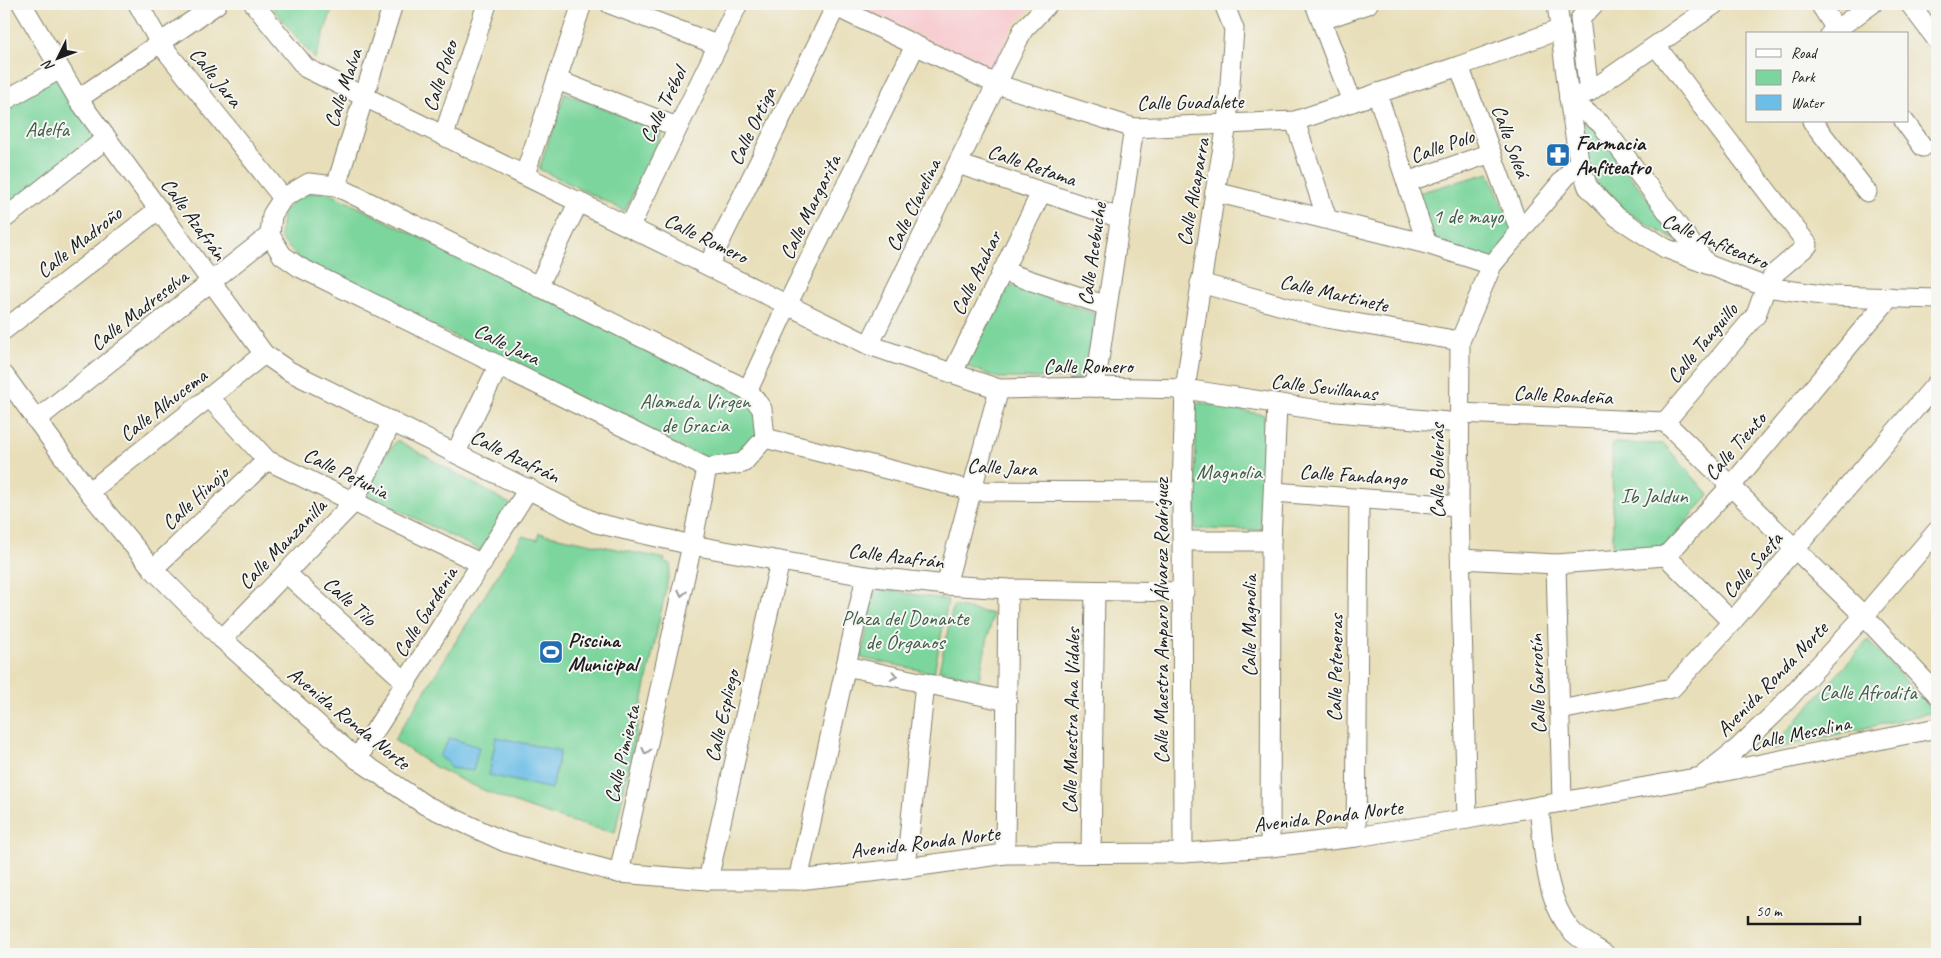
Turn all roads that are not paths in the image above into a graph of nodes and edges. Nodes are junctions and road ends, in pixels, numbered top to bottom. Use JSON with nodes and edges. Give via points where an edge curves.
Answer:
{"nodes":[{"id":1,"x":22,"y":4,"type":"edge"},
{"id":2,"x":138,"y":4,"type":"edge"},
{"id":3,"x":217,"y":4,"type":"edge"},
{"id":4,"x":254,"y":4,"type":"edge"},
{"id":5,"x":393,"y":4,"type":"edge"},
{"id":6,"x":487,"y":4,"type":"edge"},
{"id":7,"x":582,"y":4,"type":"edge"},
{"id":8,"x":610,"y":4,"type":"edge"},
{"id":9,"x":738,"y":4,"type":"edge"},
{"id":10,"x":1048,"y":4,"type":"edge"},
{"id":11,"x":1224,"y":4,"type":"edge"},
{"id":12,"x":1368,"y":4,"type":"edge"},
{"id":13,"x":1557,"y":4,"type":"edge"},
{"id":14,"x":1594,"y":4,"type":"edge"},
{"id":15,"x":1715,"y":4,"type":"edge"},
{"id":16,"x":1820,"y":4,"type":"edge"},
{"id":17,"x":1872,"y":4,"type":"edge"},
{"id":18,"x":1910,"y":4,"type":"edge"},
{"id":19,"x":833,"y":5,"type":"edge"},
{"id":20,"x":1318,"y":12,"type":"edge"},
{"id":21,"x":1560,"y":29,"type":"junction"},
{"id":22,"x":1835,"y":32,"type":"edge"},
{"id":23,"x":1937,"y":40,"type":"edge"},
{"id":24,"x":160,"y":43,"type":"junction"},
{"id":25,"x":717,"y":45,"type":"junction"},
{"id":26,"x":915,"y":46,"type":"junction"},
{"id":27,"x":1656,"y":46,"type":"junction"},
{"id":28,"x":1459,"y":66,"type":"junction"},
{"id":29,"x":60,"y":70,"type":"junction"},
{"id":30,"x":557,"y":80,"type":"junction"},
{"id":31,"x":996,"y":84,"type":"junction"},
{"id":32,"x":1589,"y":92,"type":"junction"},
{"id":33,"x":1377,"y":93,"type":"junction"},
{"id":34,"x":364,"y":96,"type":"junction"},
{"id":35,"x":1568,"y":98,"type":"junction"},
{"id":36,"x":78,"y":99,"type":"junction"},
{"id":37,"x":4,"y":101,"type":"edge"},
{"id":38,"x":1352,"y":102,"type":"junction"},
{"id":39,"x":1295,"y":121,"type":"junction"},
{"id":40,"x":1813,"y":122,"type":"edge"},
{"id":41,"x":1905,"y":122,"type":"edge"},
{"id":42,"x":1227,"y":125,"type":"junction"},
{"id":43,"x":677,"y":127,"type":"junction"},
{"id":44,"x":1134,"y":128,"type":"junction"},
{"id":45,"x":444,"y":135,"type":"junction"},
{"id":46,"x":107,"y":138,"type":"junction"},
{"id":47,"x":1923,"y":147,"type":"dead end"},
{"id":48,"x":1492,"y":153,"type":"junction"},
{"id":49,"x":1579,"y":161,"type":"junction"},
{"id":50,"x":958,"y":164,"type":"junction"},
{"id":51,"x":525,"y":174,"type":"junction"},
{"id":52,"x":1406,"y":182,"type":"junction"},
{"id":53,"x":336,"y":186,"type":"junction"},
{"id":54,"x":1215,"y":192,"type":"junction"},
{"id":55,"x":1866,"y":192,"type":"dead end"},
{"id":56,"x":1041,"y":193,"type":"junction"},
{"id":57,"x":283,"y":198,"type":"junction"},
{"id":58,"x":579,"y":201,"type":"junction"},
{"id":59,"x":159,"y":209,"type":"junction"},
{"id":60,"x":1120,"y":218,"type":"junction"},
{"id":61,"x":4,"y":219,"type":"edge"},
{"id":62,"x":1327,"y":219,"type":"junction"},
{"id":63,"x":630,"y":226,"type":"junction"},
{"id":64,"x":1520,"y":231,"type":"junction"},
{"id":65,"x":270,"y":235,"type":"junction"},
{"id":66,"x":1427,"y":244,"type":"junction"},
{"id":67,"x":709,"y":264,"type":"junction"},
{"id":68,"x":1707,"y":264,"type":"junction"},
{"id":69,"x":1492,"y":265,"type":"junction"},
{"id":70,"x":1002,"y":271,"type":"junction"},
{"id":71,"x":212,"y":281,"type":"junction"},
{"id":72,"x":1200,"y":282,"type":"junction"},
{"id":73,"x":538,"y":287,"type":"junction"},
{"id":74,"x":1766,"y":287,"type":"junction"},
{"id":75,"x":1890,"y":297,"type":"junction"},
{"id":76,"x":1937,"y":298,"type":"edge"},
{"id":77,"x":788,"y":303,"type":"junction"},
{"id":78,"x":1107,"y":306,"type":"junction"},
{"id":79,"x":4,"y":330,"type":"edge"},
{"id":80,"x":1460,"y":341,"type":"junction"},
{"id":81,"x":869,"y":345,"type":"junction"},
{"id":82,"x":264,"y":354,"type":"junction"},
{"id":83,"x":500,"y":365,"type":"junction"},
{"id":84,"x":953,"y":372,"type":"junction"},
{"id":85,"x":4,"y":375,"type":"edge"},
{"id":86,"x":1937,"y":383,"type":"edge"},
{"id":87,"x":1096,"y":387,"type":"junction"},
{"id":88,"x":999,"y":389,"type":"junction"},
{"id":89,"x":748,"y":390,"type":"junction"},
{"id":90,"x":1185,"y":390,"type":"junction"},
{"id":91,"x":209,"y":397,"type":"junction"},
{"id":92,"x":1277,"y":405,"type":"junction"},
{"id":93,"x":1460,"y":418,"type":"junction"},
{"id":94,"x":36,"y":420,"type":"junction"},
{"id":95,"x":392,"y":421,"type":"junction"},
{"id":96,"x":1665,"y":422,"type":"junction"},
{"id":97,"x":765,"y":438,"type":"junction"},
{"id":98,"x":456,"y":452,"type":"junction"},
{"id":99,"x":267,"y":460,"type":"junction"},
{"id":100,"x":707,"y":468,"type":"junction"},
{"id":101,"x":1730,"y":486,"type":"junction"},
{"id":102,"x":529,"y":488,"type":"junction"},
{"id":103,"x":973,"y":491,"type":"junction"},
{"id":104,"x":89,"y":492,"type":"junction"},
{"id":105,"x":1182,"y":492,"type":"junction"},
{"id":106,"x":1274,"y":492,"type":"junction"},
{"id":107,"x":1359,"y":498,"type":"junction"},
{"id":108,"x":354,"y":502,"type":"junction"},
{"id":109,"x":1459,"y":506,"type":"junction"},
{"id":110,"x":1937,"y":531,"type":"edge"},
{"id":111,"x":1184,"y":541,"type":"junction"},
{"id":112,"x":1272,"y":541,"type":"junction"},
{"id":113,"x":692,"y":545,"type":"junction"},
{"id":114,"x":1795,"y":549,"type":"junction"},
{"id":115,"x":1666,"y":556,"type":"junction"},
{"id":116,"x":1461,"y":559,"type":"junction"},
{"id":117,"x":780,"y":561,"type":"junction"},
{"id":118,"x":482,"y":564,"type":"junction"},
{"id":119,"x":1556,"y":564,"type":"junction"},
{"id":120,"x":153,"y":569,"type":"junction"},
{"id":121,"x":286,"y":573,"type":"junction"},
{"id":122,"x":866,"y":576,"type":"junction"},
{"id":123,"x":946,"y":585,"type":"junction"},
{"id":124,"x":1008,"y":589,"type":"junction"},
{"id":125,"x":1095,"y":591,"type":"junction"},
{"id":126,"x":1184,"y":592,"type":"junction"},
{"id":127,"x":1864,"y":616,"type":"junction"},
{"id":128,"x":1732,"y":622,"type":"junction"},
{"id":129,"x":222,"y":639,"type":"junction"},
{"id":130,"x":846,"y":666,"type":"junction"},
{"id":131,"x":407,"y":683,"type":"junction"},
{"id":132,"x":925,"y":683,"type":"junction"},
{"id":133,"x":1937,"y":694,"type":"edge"},
{"id":134,"x":1006,"y":701,"type":"junction"},
{"id":135,"x":1560,"y":710,"type":"junction"},
{"id":136,"x":1937,"y":728,"type":"edge"},
{"id":137,"x":358,"y":759,"type":"junction"},
{"id":138,"x":1700,"y":777,"type":"junction"},
{"id":139,"x":1562,"y":802,"type":"junction"},
{"id":140,"x":1539,"y":806,"type":"junction"},
{"id":141,"x":1467,"y":819,"type":"junction"},
{"id":142,"x":1356,"y":837,"type":"junction"},
{"id":143,"x":1270,"y":847,"type":"junction"},
{"id":144,"x":1091,"y":852,"type":"junction"},
{"id":145,"x":1183,"y":853,"type":"junction"},
{"id":146,"x":1005,"y":854,"type":"junction"},
{"id":147,"x":906,"y":868,"type":"junction"},
{"id":148,"x":619,"y":873,"type":"junction"},
{"id":149,"x":708,"y":880,"type":"junction"},
{"id":150,"x":798,"y":880,"type":"junction"},
{"id":151,"x":1605,"y":954,"type":"edge"}],
"edges":[{"from":1,"to":29,"type":"street","name":"Calle Azafrán"},
{"from":2,"to":24,"type":"street","name":"Calle Jara"},
{"from":3,"to":24,"type":"street"},
{"from":4,"to":34,"type":"street","name":"Calle Romero","via":[[306,68]]},
{"from":5,"to":34,"type":"street","name":"Calle Malva"},
{"from":6,"to":45,"type":"street","name":"Calle Poleo"},
{"from":7,"to":30,"type":"street"},
{"from":8,"to":25,"type":"street"},
{"from":9,"to":25,"type":"street","name":"Calle Trébol"},
{"from":10,"to":31,"type":"street","name":"Calle Clavelina","via":[[1022,30]]},
{"from":11,"to":42,"type":"street","name":"Calle Alcaparra","via":[[1234,28]]},
{"from":12,"to":20,"type":"street"},
{"from":13,"to":21,"type":"street","name":"Calle Anfiteatro"},
{"from":14,"to":32,"type":"street","via":[[1580,19]]},
{"from":15,"to":27,"type":"street"},
{"from":16,"to":22,"type":"street"},
{"from":17,"to":22,"type":"street"},
{"from":18,"to":23,"type":"street"},
{"from":19,"to":26,"type":"street","name":"Calle Guadalete"},
{"from":19,"to":67,"type":"street","name":"Calle Ortiga"},
{"from":20,"to":38,"type":"street"},
{"from":21,"to":28,"type":"street","name":"Calle Guadalete"},
{"from":21,"to":35,"type":"street","name":"Calle Anfiteatro"},
{"from":24,"to":36,"type":"street"},
{"from":24,"to":57,"type":"street","name":"Calle Jara"},
{"from":25,"to":43,"type":"street","name":"Calle Trébol"},
{"from":26,"to":31,"type":"street","name":"Calle Guadalete"},
{"from":26,"to":77,"type":"street","name":"Calle Margarita"},
{"from":27,"to":32,"type":"street"},
{"from":27,"to":74,"type":"street","name":"Calle Tanguillo","via":[[1808,245],[1775,273]]},
{"from":28,"to":33,"type":"street","name":"Calle Guadalete"},
{"from":28,"to":48,"type":"street","name":"Calle Soleá"},
{"from":29,"to":36,"type":"street","name":"Calle Azafrán"},
{"from":29,"to":37,"type":"street"},
{"from":30,"to":43,"type":"street"},
{"from":30,"to":51,"type":"street"},
{"from":31,"to":44,"type":"street","name":"Calle Guadalete"},
{"from":31,"to":50,"type":"street","name":"Calle Clavelina"},
{"from":32,"to":35,"type":"street"},
{"from":33,"to":38,"type":"street","name":"Calle Guadalete"},
{"from":33,"to":52,"type":"street"},
{"from":34,"to":45,"type":"street","name":"Calle Romero"},
{"from":34,"to":53,"type":"street","name":"Calle Malva"},
{"from":35,"to":49,"type":"street","name":"Calle Anfiteatro"},
{"from":35,"to":68,"type":"street","via":[[1601,124]]},
{"from":36,"to":46,"type":"street","name":"Calle Azafrán"},
{"from":38,"to":39,"type":"street","name":"Calle Guadalete"},
{"from":39,"to":42,"type":"street","name":"Calle Guadalete"},
{"from":39,"to":62,"type":"street"},
{"from":40,"to":55,"type":"street"},
{"from":41,"to":47,"type":"street"},
{"from":42,"to":44,"type":"street","name":"Calle Guadalete"},
{"from":42,"to":54,"type":"street","name":"Calle Alcaparra"},
{"from":43,"to":63,"type":"street","name":"Calle Trébol"},
{"from":44,"to":60,"type":"street","name":"Calle Acebuche"},
{"from":45,"to":51,"type":"street","name":"Calle Romero"},
{"from":46,"to":59,"type":"street","name":"Calle Azafrán"},
{"from":46,"to":61,"type":"street"},
{"from":48,"to":52,"type":"street","name":"Calle Polo"},
{"from":48,"to":64,"type":"street","name":"Calle Soleá"},
{"from":49,"to":64,"type":"street","name":"Calle Bulerías"},
{"from":49,"to":68,"type":"street","name":"Calle Anfiteatro","via":[[1588,187],[1617,217],[1665,248]]},
{"from":50,"to":56,"type":"street","name":"Calle Retama"},
{"from":50,"to":81,"type":"street","name":"Calle Clavelina"},
{"from":51,"to":58,"type":"street","name":"Calle Romero"},
{"from":52,"to":66,"type":"street"},
{"from":53,"to":57,"type":"street","via":[[309,183]]},
{"from":53,"to":73,"type":"street"},
{"from":54,"to":62,"type":"street"},
{"from":54,"to":72,"type":"street","name":"Calle Alcaparra"},
{"from":56,"to":60,"type":"street","name":"Calle Retama"},
{"from":56,"to":70,"type":"street","name":"Calle Azahar"},
{"from":57,"to":65,"type":"street","via":[[272,215]]},
{"from":58,"to":63,"type":"street","name":"Calle Romero"},
{"from":58,"to":73,"type":"street"},
{"from":59,"to":71,"type":"street","name":"Calle Azafrán"},
{"from":59,"to":79,"type":"street","name":"Calle Madroño"},
{"from":60,"to":78,"type":"street","name":"Calle Acebuche"},
{"from":62,"to":66,"type":"street"},
{"from":63,"to":67,"type":"street","name":"Calle Romero"},
{"from":64,"to":69,"type":"street","name":"Calle Bulerías"},
{"from":65,"to":71,"type":"street","name":"Calle Madreselva"},
{"from":65,"to":83,"type":"street","name":"Calle Jara","via":[[282,255],[299,267]]},
{"from":66,"to":69,"type":"street"},
{"from":67,"to":77,"type":"street","name":"Calle Romero"},
{"from":68,"to":74,"type":"street","name":"Calle Anfiteatro"},
{"from":69,"to":80,"type":"street","name":"Calle Bulerías"},
{"from":70,"to":78,"type":"street"},
{"from":70,"to":84,"type":"street","name":"Calle Azahar"},
{"from":71,"to":82,"type":"street","name":"Calle Azafrán"},
{"from":71,"to":94,"type":"street","name":"Calle Madreselva"},
{"from":72,"to":80,"type":"street","name":"Calle Martinete","via":[[1326,318]]},
{"from":72,"to":90,"type":"street","name":"Calle Alcaparra"},
{"from":73,"to":89,"type":"street"},
{"from":74,"to":75,"type":"street","name":"Calle Anfiteatro","via":[[1829,296]]},
{"from":74,"to":96,"type":"street","name":"Calle Tanguillo","via":[[1756,315]]},
{"from":75,"to":76,"type":"street","name":"Calle Anfiteatro"},
{"from":75,"to":101,"type":"street","name":"Calle Tiento"},
{"from":77,"to":81,"type":"street","name":"Calle Romero"},
{"from":77,"to":89,"type":"street","name":"Calle Margarita"},
{"from":78,"to":87,"type":"street","name":"Calle Acebuche"},
{"from":80,"to":93,"type":"street","name":"Calle Bulerías"},
{"from":81,"to":84,"type":"street","name":"Calle Romero"},
{"from":82,"to":91,"type":"street","name":"Calle Alhucema"},
{"from":82,"to":95,"type":"street","name":"Calle Azafrán","via":[[289,371]]},
{"from":83,"to":98,"type":"street"},
{"from":83,"to":100,"type":"street","name":"Calle Jara"},
{"from":84,"to":88,"type":"street","name":"Calle Romero"},
{"from":85,"to":94,"type":"street","name":"Avenida Ronda Norte"},
{"from":86,"to":114,"type":"street","name":"Calle Saeta"},
{"from":87,"to":88,"type":"street","name":"Calle Romero"},
{"from":87,"to":90,"type":"street","name":"Calle Romero"},
{"from":88,"to":103,"type":"street"},
{"from":89,"to":97,"type":"street","via":[[762,409]]},
{"from":90,"to":92,"type":"street","name":"Calle Sevillanas"},
{"from":90,"to":105,"type":"street","name":"Calle Maestra Amparo Álvarez Rodríguez"},
{"from":91,"to":99,"type":"street","name":"Calle Petunia"},
{"from":91,"to":104,"type":"street","name":"Calle Alhucema"},
{"from":92,"to":93,"type":"street","name":"Calle Sevillanas","via":[[1325,411]]},
{"from":92,"to":106,"type":"street","name":"Calle Magnolia"},
{"from":93,"to":96,"type":"street","name":"Calle Rondeña"},
{"from":93,"to":109,"type":"street","name":"Calle Bulerías"},
{"from":94,"to":104,"type":"street","name":"Avenida Ronda Norte"},
{"from":95,"to":98,"type":"street","name":"Calle Azafrán"},
{"from":95,"to":108,"type":"street","name":"Calle Manzanilla"},
{"from":96,"to":101,"type":"street"},
{"from":97,"to":100,"type":"street","via":[[743,463]]},
{"from":97,"to":103,"type":"street","name":"Calle Jara"},
{"from":98,"to":102,"type":"street","name":"Calle Azafrán"},
{"from":99,"to":108,"type":"street","name":"Calle Petunia"},
{"from":99,"to":120,"type":"street","name":"Calle Hinojo"},
{"from":100,"to":113,"type":"street","name":"Calle Pimienta"},
{"from":101,"to":114,"type":"street"},
{"from":101,"to":115,"type":"street","name":"Calle Tiento"},
{"from":102,"to":113,"type":"street","name":"Calle Azafrán","via":[[596,523]]},
{"from":102,"to":118,"type":"street","name":"Calle Gardenia"},
{"from":103,"to":105,"type":"street","name":"Calle Jara"},
{"from":103,"to":123,"type":"street"},
{"from":104,"to":120,"type":"street","name":"Avenida Ronda Norte"},
{"from":105,"to":111,"type":"street","name":"Calle Maestra Amparo Álvarez Rodríguez"},
{"from":106,"to":107,"type":"street","name":"Calle Fandango"},
{"from":106,"to":112,"type":"street","name":"Calle Magnolia"},
{"from":107,"to":109,"type":"street","name":"Calle Fandango"},
{"from":107,"to":142,"type":"street","name":"Calle Peteneras"},
{"from":108,"to":118,"type":"street","name":"Calle Petunia"},
{"from":108,"to":121,"type":"street","name":"Calle Manzanilla"},
{"from":109,"to":116,"type":"street","name":"Calle Bulerías"},
{"from":110,"to":127,"type":"street","name":"Avenida Ronda Norte"},
{"from":111,"to":112,"type":"street"},
{"from":111,"to":126,"type":"street","name":"Calle Maestra Amparo Álvarez Rodríguez"},
{"from":112,"to":143,"type":"street","name":"Calle Magnolia"},
{"from":113,"to":117,"type":"street","name":"Calle Azafrán"},
{"from":113,"to":148,"type":"street","name":"Calle Pimienta","one_way":true},
{"from":114,"to":127,"type":"street"},
{"from":114,"to":128,"type":"street","name":"Calle Saeta"},
{"from":115,"to":119,"type":"street"},
{"from":115,"to":128,"type":"street"},
{"from":116,"to":119,"type":"street"},
{"from":116,"to":141,"type":"street","name":"Calle Bulerías"},
{"from":117,"to":122,"type":"street","name":"Calle Azafrán"},
{"from":117,"to":149,"type":"street","name":"Calle Espliego"},
{"from":118,"to":131,"type":"street","name":"Calle Gardenia"},
{"from":119,"to":135,"type":"street","name":"Calle Garrotín"},
{"from":120,"to":129,"type":"street","name":"Avenida Ronda Norte"},
{"from":121,"to":129,"type":"street","name":"Calle Manzanilla"},
{"from":121,"to":131,"type":"street","name":"Calle Tilo"},
{"from":122,"to":123,"type":"street","name":"Calle Azafrán"},
{"from":122,"to":130,"type":"street"},
{"from":123,"to":124,"type":"street","name":"Calle Azafrán"},
{"from":124,"to":125,"type":"street","name":"Calle Azafrán"},
{"from":124,"to":134,"type":"street"},
{"from":125,"to":126,"type":"street","name":"Calle Azafrán"},
{"from":125,"to":144,"type":"street","name":"Calle Maestra Ana Vidales"},
{"from":126,"to":145,"type":"street","name":"Calle Maestra Amparo Álvarez Rodríguez"},
{"from":127,"to":133,"type":"street"},
{"from":127,"to":138,"type":"street","name":"Avenida Ronda Norte","via":[[1775,713],[1738,748]]},
{"from":128,"to":135,"type":"street","name":"Calle Saeta","via":[[1672,688]]},
{"from":129,"to":137,"type":"street","name":"Avenida Ronda Norte"},
{"from":130,"to":132,"type":"street","one_way":true},
{"from":130,"to":150,"type":"street"},
{"from":131,"to":137,"type":"street","name":"Calle Gardenia"},
{"from":132,"to":134,"type":"street"},
{"from":132,"to":147,"type":"street"},
{"from":134,"to":146,"type":"street"},
{"from":135,"to":139,"type":"street","name":"Calle Garrotín"},
{"from":136,"to":138,"type":"street","name":"Calle Mesalina"},
{"from":137,"to":148,"type":"street","name":"Avenida Ronda Norte","via":[[425,805],[505,842]]},
{"from":138,"to":139,"type":"street","name":"Avenida Ronda Norte"},
{"from":139,"to":140,"type":"street","name":"Avenida Ronda Norte"},
{"from":140,"to":141,"type":"street","name":"Avenida Ronda Norte"},
{"from":140,"to":151,"type":"street","via":[[1548,875],[1558,909],[1571,930]]},
{"from":141,"to":142,"type":"street","name":"Avenida Ronda Norte"},
{"from":142,"to":143,"type":"street","name":"Avenida Ronda Norte"},
{"from":143,"to":145,"type":"street","name":"Avenida Ronda Norte"},
{"from":144,"to":145,"type":"street","name":"Avenida Ronda Norte"},
{"from":144,"to":146,"type":"street","name":"Avenida Ronda Norte"},
{"from":146,"to":147,"type":"street","name":"Avenida Ronda Norte"},
{"from":147,"to":150,"type":"street","name":"Avenida Ronda Norte"},
{"from":148,"to":149,"type":"street","name":"Avenida Ronda Norte"},
{"from":149,"to":150,"type":"street","name":"Avenida Ronda Norte"}]}
